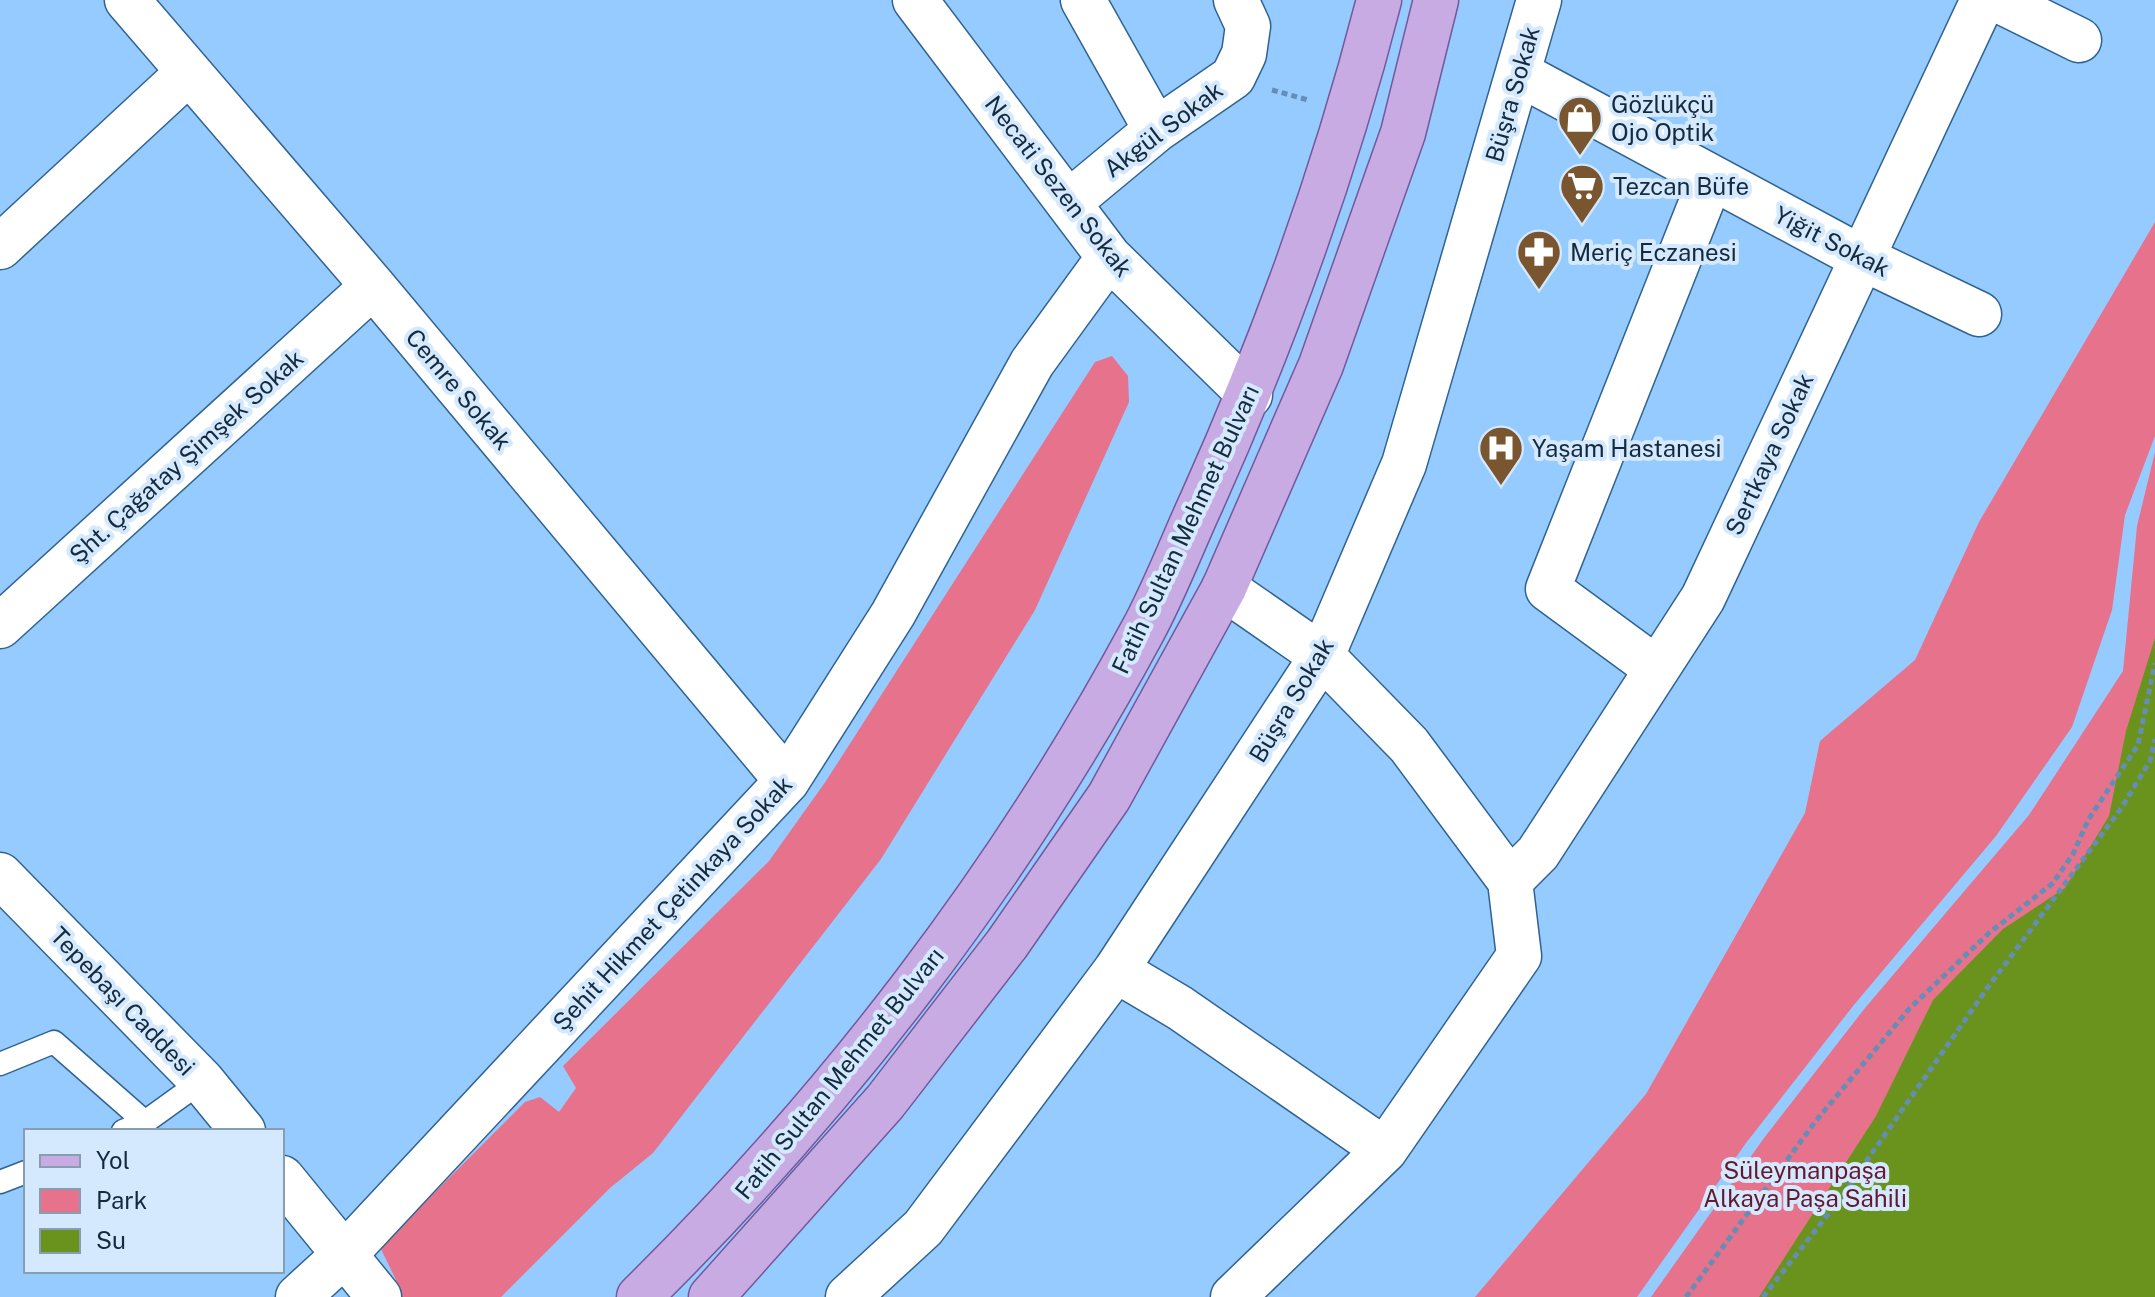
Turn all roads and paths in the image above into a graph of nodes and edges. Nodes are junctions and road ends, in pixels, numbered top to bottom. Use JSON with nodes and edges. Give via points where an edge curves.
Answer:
{"nodes":[{"id":1,"x":127,"y":0,"type":"edge"},
{"id":2,"x":915,"y":0,"type":"edge"},
{"id":3,"x":1083,"y":0,"type":"edge"},
{"id":4,"x":1236,"y":0,"type":"edge"},
{"id":5,"x":1379,"y":0,"type":"edge"},
{"id":6,"x":1436,"y":0,"type":"edge"},
{"id":7,"x":1539,"y":0,"type":"edge"},
{"id":8,"x":1983,"y":0,"type":"edge"},
{"id":9,"x":1998,"y":0,"type":"edge"},
{"id":10,"x":2079,"y":40,"type":"dead end"},
{"id":11,"x":189,"y":72,"type":"junction"},
{"id":12,"x":1518,"y":73,"type":"junction"},
{"id":13,"x":1233,"y":77,"type":"junction"},
{"id":14,"x":1350,"y":112,"type":"junction"},
{"id":15,"x":1156,"y":130,"type":"junction"},
{"id":16,"x":1711,"y":178,"type":"junction"},
{"id":17,"x":1068,"y":203,"type":"junction"},
{"id":18,"x":0,"y":247,"type":"edge"},
{"id":19,"x":1109,"y":257,"type":"junction"},
{"id":20,"x":1860,"y":257,"type":"junction"},
{"id":21,"x":373,"y":286,"type":"junction"},
{"id":22,"x":1979,"y":314,"type":"dead end"},
{"id":23,"x":1250,"y":395,"type":"junction"},
{"id":24,"x":1224,"y":588,"type":"junction"},
{"id":25,"x":0,"y":626,"type":"edge"},
{"id":26,"x":1322,"y":656,"type":"junction"},
{"id":27,"x":2155,"y":663,"type":"edge"},
{"id":28,"x":1657,"y":669,"type":"junction"},
{"id":29,"x":2155,"y":739,"type":"edge"},
{"id":30,"x":787,"y":781,"type":"junction"},
{"id":31,"x":0,"y":875,"type":"edge"},
{"id":32,"x":1510,"y":881,"type":"junction"},
{"id":33,"x":1116,"y":970,"type":"junction"},
{"id":34,"x":0,"y":1064,"type":"edge"},
{"id":35,"x":202,"y":1081,"type":"junction"},
{"id":36,"x":145,"y":1122,"type":"junction"},
{"id":37,"x":128,"y":1129,"type":"edge"},
{"id":38,"x":241,"y":1129,"type":"edge"},
{"id":39,"x":1385,"y":1150,"type":"junction"},
{"id":40,"x":24,"y":1173,"type":"edge"},
{"id":41,"x":284,"y":1180,"type":"edge"},
{"id":42,"x":0,"y":1182,"type":"edge"},
{"id":43,"x":345,"y":1254,"type":"junction"},
{"id":44,"x":298,"y":1297,"type":"edge"},
{"id":45,"x":379,"y":1297,"type":"edge"},
{"id":46,"x":639,"y":1297,"type":"edge"},
{"id":47,"x":711,"y":1297,"type":"edge"},
{"id":48,"x":848,"y":1297,"type":"edge"},
{"id":49,"x":1233,"y":1297,"type":"edge"},
{"id":50,"x":1686,"y":1297,"type":"edge"},
{"id":51,"x":1763,"y":1297,"type":"edge"}],
"edges":[{"from":1,"to":11,"type":"street","name":"Cemre Sokak"},
{"from":2,"to":17,"type":"street","name":"Necati Sezen Sokak"},
{"from":3,"to":15,"type":"street"},
{"from":4,"to":13,"type":"street","name":"Akgül Sokak","via":[[1248,26],[1244,54]]},
{"from":5,"to":14,"type":"main road","name":"Fatih Sultan Mehmet Bulvarı"},
{"from":6,"to":24,"type":"main road","name":"Fatih Sultan Mehmet Bulvarı","via":[[1403,133],[1356,270],[1321,365]]},
{"from":7,"to":12,"type":"street","name":"Büşra Sokak"},
{"from":8,"to":20,"type":"street","name":"Sertkaya Sokak"},
{"from":9,"to":10,"type":"street"},
{"from":11,"to":18,"type":"street"},
{"from":11,"to":21,"type":"street","name":"Cemre Sokak"},
{"from":12,"to":16,"type":"street","name":"Yiğit Sokak"},
{"from":12,"to":26,"type":"street","name":"Büşra Sokak","via":[[1404,464]]},
{"from":13,"to":14,"type":"path"},
{"from":13,"to":15,"type":"street","name":"Akgül Sokak"},
{"from":14,"to":23,"type":"main road","name":"Fatih Sultan Mehmet Bulvarı"},
{"from":15,"to":17,"type":"street","name":"Akgül Sokak"},
{"from":16,"to":20,"type":"street","name":"Yiğit Sokak"},
{"from":16,"to":28,"type":"street","via":[[1548,589]]},
{"from":17,"to":19,"type":"street","name":"Necati Sezen Sokak"},
{"from":19,"to":23,"type":"street","name":"Necati Sezen Sokak"},
{"from":19,"to":30,"type":"street","name":"Şehit Hikmet Çetinkaya Sokak","via":[[1032,363],[893,614]]},
{"from":20,"to":22,"type":"street","name":"Yiğit Sokak"},
{"from":20,"to":28,"type":"street","name":"Sertkaya Sokak","via":[[1703,598]]},
{"from":21,"to":25,"type":"street","name":"Şht. Çağatay Şimşek Sokak"},
{"from":21,"to":30,"type":"street","name":"Cemre Sokak"},
{"from":23,"to":46,"type":"main road","name":"Fatih Sultan Mehmet Bulvarı","via":[[1144,629],[1069,762],[958,925],[824,1099],[747,1188]]},
{"from":24,"to":26,"type":"street"},
{"from":24,"to":47,"type":"main road","name":"Fatih Sultan Mehmet Bulvarı","via":[[1109,797],[1007,944],[885,1102]]},
{"from":26,"to":32,"type":"street","via":[[1409,745]]},
{"from":26,"to":33,"type":"street","name":"Büşra Sokak"},
{"from":27,"to":50,"type":"path","via":[[2138,745],[2053,883],[1989,933],[1909,1009],[1815,1122]]},
{"from":28,"to":32,"type":"street","name":"Sertkaya Sokak","via":[[1538,853]]},
{"from":29,"to":51,"type":"path","via":[[2150,761],[2120,810],[1840,1199]]},
{"from":30,"to":43,"type":"street","name":"Şehit Hikmet Çetinkaya Sokak"},
{"from":31,"to":35,"type":"street","name":"Tepebaşı Caddesi"},
{"from":32,"to":39,"type":"street","via":[[1519,956]]},
{"from":33,"to":39,"type":"street","via":[[1180,1008]]},
{"from":33,"to":48,"type":"street","name":"Büşra Sokak","via":[[923,1228]]},
{"from":34,"to":36,"type":"lane","via":[[54,1042]]},
{"from":35,"to":36,"type":"lane"},
{"from":35,"to":38,"type":"street","name":"Tepebaşı Caddesi"},
{"from":36,"to":37,"type":"lane"},
{"from":39,"to":49,"type":"street"},
{"from":40,"to":42,"type":"lane"},
{"from":41,"to":43,"type":"street"},
{"from":43,"to":44,"type":"street","name":"Şehit Hikmet Çetinkaya Sokak"},
{"from":43,"to":45,"type":"street"}]}
